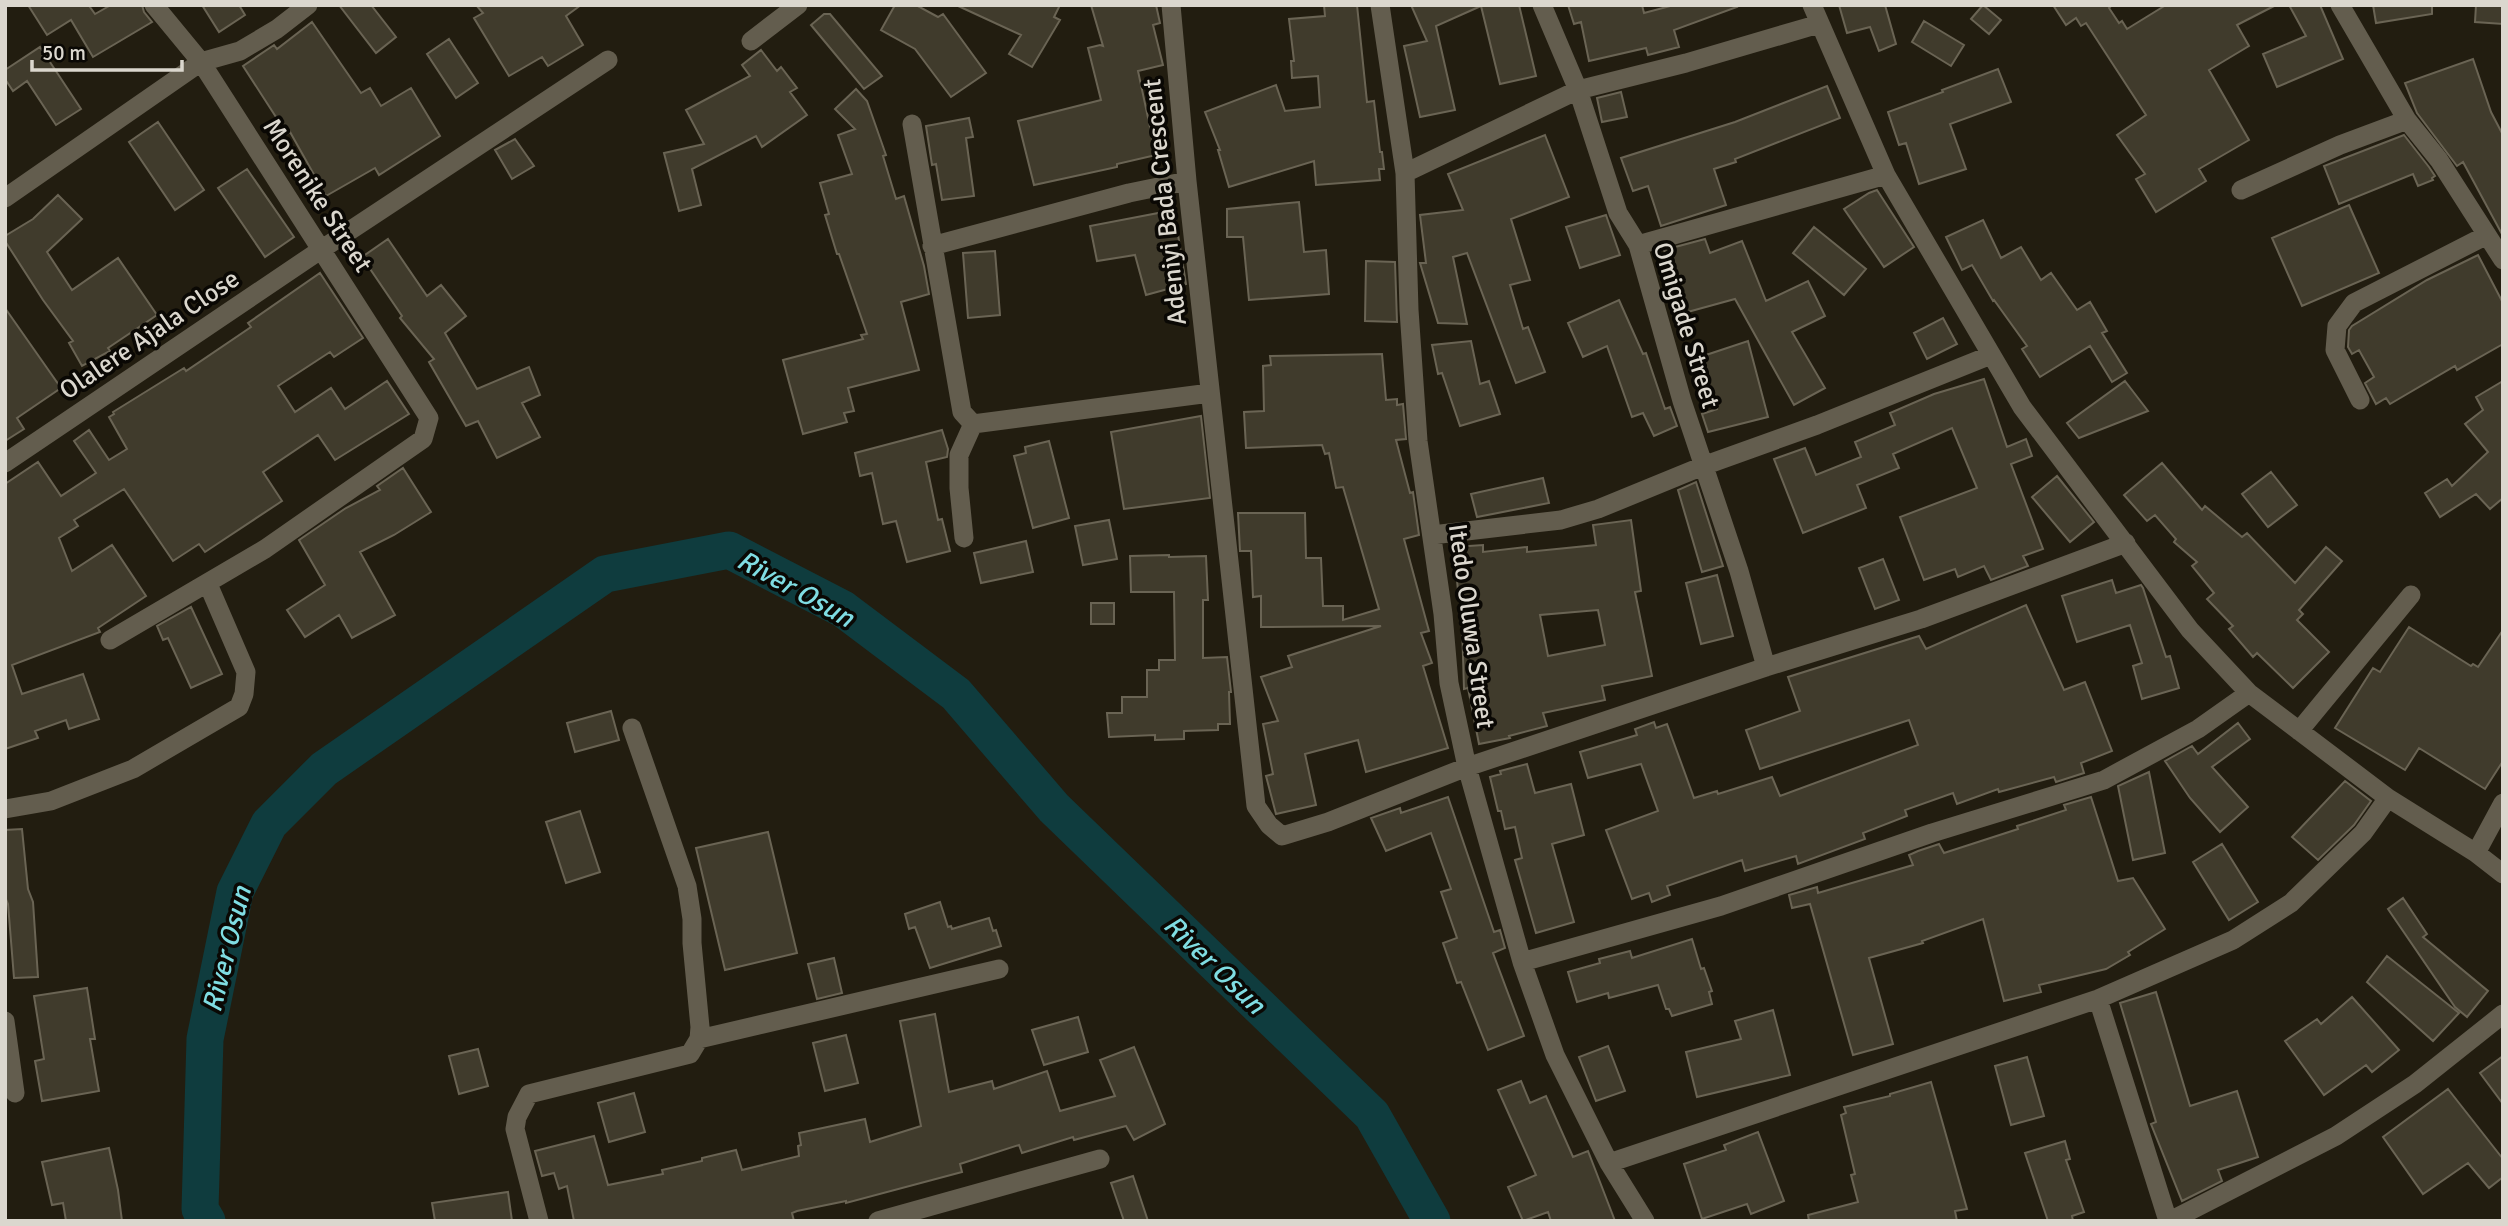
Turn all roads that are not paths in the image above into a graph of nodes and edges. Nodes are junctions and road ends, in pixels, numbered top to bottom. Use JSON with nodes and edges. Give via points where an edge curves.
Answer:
{"nodes":[{"id":1,"x":154,"y":5,"type":"edge"},
{"id":2,"x":308,"y":5,"type":"edge"},
{"id":3,"x":798,"y":5,"type":"edge"},
{"id":4,"x":1171,"y":5,"type":"edge"},
{"id":5,"x":1380,"y":5,"type":"edge"},
{"id":6,"x":1542,"y":5,"type":"edge"},
{"id":7,"x":1812,"y":5,"type":"edge"},
{"id":8,"x":2340,"y":5,"type":"edge"},
{"id":9,"x":1819,"y":24,"type":"junction"},
{"id":10,"x":751,"y":41,"type":"dead end"},
{"id":11,"x":608,"y":61,"type":"dead end"},
{"id":12,"x":201,"y":62,"type":"junction"},
{"id":13,"x":1577,"y":90,"type":"junction"},
{"id":14,"x":2407,"y":120,"type":"junction"},
{"id":15,"x":912,"y":124,"type":"dead end"},
{"id":16,"x":1405,"y":173,"type":"junction"},
{"id":17,"x":1886,"y":175,"type":"junction"},
{"id":18,"x":1188,"y":181,"type":"junction"},
{"id":19,"x":2241,"y":190,"type":"dead end"},
{"id":20,"x":5,"y":198,"type":"edge"},
{"id":21,"x":2487,"y":235,"type":"junction"},
{"id":22,"x":1638,"y":245,"type":"junction"},
{"id":23,"x":932,"y":246,"type":"junction"},
{"id":24,"x":322,"y":249,"type":"junction"},
{"id":25,"x":2503,"y":260,"type":"edge"},
{"id":26,"x":1992,"y":355,"type":"junction"},
{"id":27,"x":1210,"y":393,"type":"junction"},
{"id":28,"x":2360,"y":400,"type":"dead end"},
{"id":29,"x":973,"y":424,"type":"junction"},
{"id":30,"x":5,"y":463,"type":"edge"},
{"id":31,"x":1703,"y":466,"type":"junction"},
{"id":32,"x":1432,"y":535,"type":"junction"},
{"id":33,"x":964,"y":538,"type":"dead end"},
{"id":34,"x":2126,"y":543,"type":"junction"},
{"id":35,"x":208,"y":584,"type":"junction"},
{"id":36,"x":2412,"y":595,"type":"dead end"},
{"id":37,"x":110,"y":640,"type":"dead end"},
{"id":38,"x":1766,"y":667,"type":"junction"},
{"id":39,"x":2249,"y":693,"type":"junction"},
{"id":40,"x":632,"y":727,"type":"dead end"},
{"id":41,"x":2299,"y":731,"type":"junction"},
{"id":42,"x":1467,"y":767,"type":"junction"},
{"id":43,"x":2388,"y":798,"type":"junction"},
{"id":44,"x":2503,"y":803,"type":"edge"},
{"id":45,"x":5,"y":809,"type":"edge"},
{"id":46,"x":2476,"y":853,"type":"junction"},
{"id":47,"x":2503,"y":874,"type":"edge"},
{"id":48,"x":1522,"y":962,"type":"junction"},
{"id":49,"x":999,"y":970,"type":"dead end"},
{"id":50,"x":2098,"y":999,"type":"junction"},
{"id":51,"x":2503,"y":1014,"type":"edge"},
{"id":52,"x":5,"y":1021,"type":"edge"},
{"id":53,"x":699,"y":1039,"type":"junction"},
{"id":54,"x":15,"y":1093,"type":"dead end"},
{"id":55,"x":1100,"y":1159,"type":"dead end"},
{"id":56,"x":1609,"y":1163,"type":"junction"},
{"id":57,"x":539,"y":1221,"type":"edge"},
{"id":58,"x":878,"y":1221,"type":"edge"},
{"id":59,"x":1645,"y":1221,"type":"edge"},
{"id":60,"x":2169,"y":1221,"type":"edge"}],
"edges":[{"from":1,"to":12,"type":"street","name":"Morenike Street"},
{"from":2,"to":12,"type":"street","via":[[240,51]]},
{"from":3,"to":10,"type":"street"},
{"from":4,"to":18,"type":"street","name":"Adeniyi Bada Crescent"},
{"from":5,"to":16,"type":"street","name":"Itedo Oluwa Street"},
{"from":6,"to":13,"type":"street","name":"Omigade Street"},
{"from":7,"to":9,"type":"street"},
{"from":8,"to":14,"type":"street"},
{"from":9,"to":13,"type":"street"},
{"from":9,"to":17,"type":"street"},
{"from":11,"to":24,"type":"street","name":"Olalere Ajala Close"},
{"from":12,"to":20,"type":"street"},
{"from":12,"to":24,"type":"street","name":"Morenike Street"},
{"from":13,"to":16,"type":"street"},
{"from":13,"to":22,"type":"street","name":"Omigade Street","via":[[1618,213]]},
{"from":14,"to":19,"type":"street"},
{"from":14,"to":21,"type":"street"},
{"from":15,"to":23,"type":"street"},
{"from":16,"to":32,"type":"street","name":"Itedo Oluwa Street","via":[[1418,442]]},
{"from":17,"to":22,"type":"street"},
{"from":17,"to":26,"type":"street"},
{"from":18,"to":23,"type":"street"},
{"from":18,"to":27,"type":"street","name":"Adeniyi Bada Crescent"},
{"from":21,"to":25,"type":"street"},
{"from":21,"to":28,"type":"street","via":[[2354,303],[2337,326],[2335,350]]},
{"from":22,"to":31,"type":"street","name":"Omigade Street"},
{"from":23,"to":29,"type":"street","via":[[962,412]]},
{"from":24,"to":30,"type":"street","name":"Olalere Ajala Close"},
{"from":24,"to":35,"type":"street","name":"Morenike Street","via":[[429,418],[423,439]]},
{"from":26,"to":31,"type":"street"},
{"from":26,"to":34,"type":"street","via":[[2022,407]]},
{"from":27,"to":29,"type":"street"},
{"from":27,"to":42,"type":"street","name":"Adeniyi Bada Crescent","via":[[1256,806],[1269,825],[1282,836]]},
{"from":29,"to":33,"type":"street","via":[[959,455]]},
{"from":31,"to":32,"type":"street","via":[[1561,520]]},
{"from":31,"to":38,"type":"street","name":"Omigade Street"},
{"from":32,"to":42,"type":"street","name":"Itedo Oluwa Street","via":[[1450,682]]},
{"from":34,"to":38,"type":"street","via":[[1921,620]]},
{"from":34,"to":39,"type":"street","via":[[2190,630]]},
{"from":35,"to":37,"type":"street"},
{"from":35,"to":45,"type":"street","via":[[246,673],[239,707],[133,769],[51,801]]},
{"from":36,"to":41,"type":"street"},
{"from":38,"to":42,"type":"street"},
{"from":39,"to":41,"type":"street"},
{"from":39,"to":48,"type":"street","via":[[2198,729],[2104,780],[1721,906]]},
{"from":40,"to":53,"type":"street","via":[[687,886]]},
{"from":41,"to":43,"type":"street"},
{"from":42,"to":48,"type":"street","name":"Itedo Oluwa Street"},
{"from":43,"to":46,"type":"street"},
{"from":43,"to":50,"type":"street","via":[[2363,833],[2291,903],[2234,940]]},
{"from":44,"to":46,"type":"street"},
{"from":46,"to":47,"type":"street"},
{"from":48,"to":56,"type":"street","name":"Itedo Oluwa Street","via":[[1555,1055]]},
{"from":49,"to":53,"type":"street"},
{"from":50,"to":56,"type":"street"},
{"from":50,"to":60,"type":"street"},
{"from":51,"to":60,"type":"street","via":[[2415,1084],[2336,1136]]},
{"from":52,"to":54,"type":"street"},
{"from":53,"to":57,"type":"street","via":[[690,1055],[529,1094],[515,1129]]},
{"from":55,"to":58,"type":"street"},
{"from":56,"to":59,"type":"street","name":"Itedo Oluwa Street"}]}
